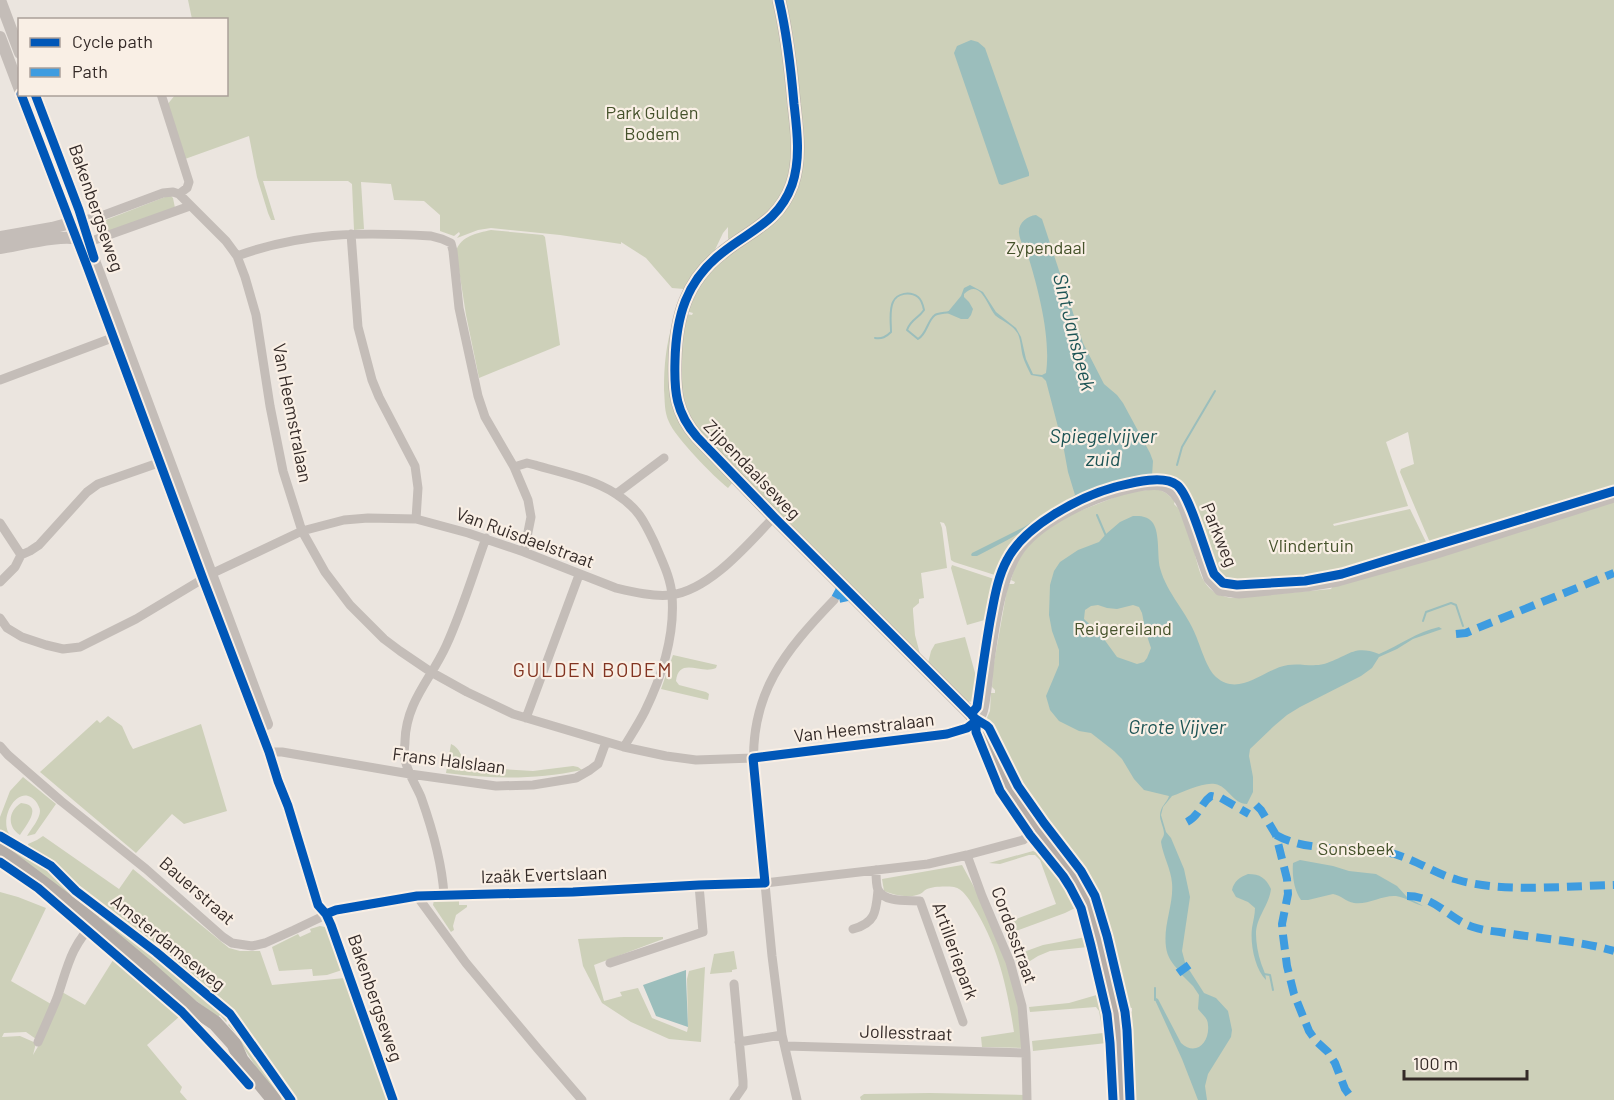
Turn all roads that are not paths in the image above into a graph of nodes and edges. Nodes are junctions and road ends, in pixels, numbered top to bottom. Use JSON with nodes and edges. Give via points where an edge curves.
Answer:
{"nodes":[{"id":1,"x":779,"y":0,"type":"edge"},
{"id":2,"x":3,"y":2,"type":"edge"},
{"id":3,"x":4,"y":41,"type":"edge"},
{"id":4,"x":18,"y":52,"type":"edge"},
{"id":5,"x":18,"y":84,"type":"edge"},
{"id":6,"x":22,"y":96,"type":"edge"},
{"id":7,"x":36,"y":96,"type":"edge"},
{"id":8,"x":162,"y":96,"type":"edge"},
{"id":9,"x":179,"y":194,"type":"junction"},
{"id":10,"x":190,"y":206,"type":"junction"},
{"id":11,"x":76,"y":222,"type":"junction"},
{"id":12,"x":351,"y":234,"type":"junction"},
{"id":13,"x":0,"y":237,"type":"edge"},
{"id":14,"x":75,"y":237,"type":"junction"},
{"id":15,"x":88,"y":242,"type":"junction"},
{"id":16,"x":0,"y":248,"type":"edge"},
{"id":17,"x":237,"y":256,"type":"junction"},
{"id":18,"x":118,"y":336,"type":"junction"},
{"id":19,"x":0,"y":380,"type":"edge"},
{"id":20,"x":664,"y":458,"type":"dead end"},
{"id":21,"x":164,"y":461,"type":"junction"},
{"id":22,"x":514,"y":467,"type":"junction"},
{"id":23,"x":616,"y":494,"type":"junction"},
{"id":24,"x":1614,"y":498,"type":"edge"},
{"id":25,"x":774,"y":517,"type":"junction"},
{"id":26,"x":416,"y":519,"type":"junction"},
{"id":27,"x":0,"y":523,"type":"edge"},
{"id":28,"x":302,"y":531,"type":"junction"},
{"id":29,"x":486,"y":538,"type":"junction"},
{"id":30,"x":524,"y":552,"type":"junction"},
{"id":31,"x":21,"y":555,"type":"junction"},
{"id":32,"x":579,"y":575,"type":"junction"},
{"id":33,"x":207,"y":576,"type":"junction"},
{"id":34,"x":0,"y":582,"type":"edge"},
{"id":35,"x":672,"y":595,"type":"junction"},
{"id":36,"x":834,"y":600,"type":"dead end"},
{"id":37,"x":0,"y":618,"type":"edge"},
{"id":38,"x":431,"y":672,"type":"junction"},
{"id":39,"x":526,"y":718,"type":"junction"},
{"id":40,"x":976,"y":721,"type":"junction"},
{"id":41,"x":606,"y":742,"type":"junction"},
{"id":42,"x":0,"y":746,"type":"edge"},
{"id":43,"x":624,"y":747,"type":"junction"},
{"id":44,"x":273,"y":752,"type":"junction"},
{"id":45,"x":753,"y":758,"type":"junction"},
{"id":46,"x":410,"y":774,"type":"junction"},
{"id":47,"x":1038,"y":829,"type":"junction"},
{"id":48,"x":0,"y":852,"type":"edge"},
{"id":49,"x":967,"y":855,"type":"junction"},
{"id":50,"x":876,"y":870,"type":"junction"},
{"id":51,"x":765,"y":883,"type":"junction"},
{"id":52,"x":699,"y":885,"type":"junction"},
{"id":53,"x":878,"y":890,"type":"junction"},
{"id":54,"x":444,"y":895,"type":"junction"},
{"id":55,"x":417,"y":896,"type":"junction"},
{"id":56,"x":326,"y":914,"type":"junction"},
{"id":57,"x":95,"y":923,"type":"junction"},
{"id":58,"x":853,"y":929,"type":"dead end"},
{"id":59,"x":610,"y":963,"type":"dead end"},
{"id":60,"x":734,"y":984,"type":"dead end"},
{"id":61,"x":963,"y":1022,"type":"dead end"},
{"id":62,"x":782,"y":1035,"type":"junction"},
{"id":63,"x":38,"y":1042,"type":"dead end"},
{"id":64,"x":739,"y":1042,"type":"junction"},
{"id":65,"x":786,"y":1046,"type":"junction"},
{"id":66,"x":1026,"y":1053,"type":"junction"},
{"id":67,"x":274,"y":1100,"type":"edge"},
{"id":68,"x":393,"y":1100,"type":"edge"},
{"id":69,"x":582,"y":1100,"type":"edge"},
{"id":70,"x":734,"y":1100,"type":"edge"},
{"id":71,"x":797,"y":1100,"type":"edge"},
{"id":72,"x":1027,"y":1100,"type":"edge"},
{"id":73,"x":1122,"y":1100,"type":"edge"}],
"edges":[{"from":1,"to":25,"type":"main road","name":"Zijpendaalseweg","via":[[797,130],[793,182],[782,206],[770,220],[722,252],[690,289],[677,328],[674,374],[679,406],[688,427]]},
{"from":2,"to":3,"type":"street"},
{"from":3,"to":4,"type":"street"},
{"from":3,"to":5,"type":"street"},
{"from":6,"to":11,"type":"street","name":"Bakenbergseweg"},
{"from":7,"to":11,"type":"street","name":"Bakenbergseweg","via":[[61,160]]},
{"from":8,"to":9,"type":"street","via":[[189,182]]},
{"from":9,"to":10,"type":"street","name":"Van Heemstralaan"},
{"from":9,"to":11,"type":"street","via":[[163,193]]},
{"from":10,"to":15,"type":"street"},
{"from":10,"to":17,"type":"street","name":"Van Heemstralaan"},
{"from":11,"to":13,"type":"street"},
{"from":11,"to":14,"type":"street","name":"Bakenbergseweg"},
{"from":11,"to":15,"type":"street","name":"Bakenbergseweg"},
{"from":12,"to":17,"type":"street","via":[[297,239]]},
{"from":12,"to":22,"type":"street","via":[[431,236],[450,243],[462,328],[478,396],[485,417]]},
{"from":12,"to":26,"type":"street","via":[[358,327],[374,385],[415,466]]},
{"from":14,"to":15,"type":"street"},
{"from":14,"to":16,"type":"street"},
{"from":14,"to":18,"type":"street","name":"Bakenbergseweg"},
{"from":15,"to":18,"type":"street","name":"Bakenbergseweg"},
{"from":17,"to":28,"type":"street","name":"Van Heemstralaan","via":[[256,315],[283,471]]},
{"from":18,"to":19,"type":"street"},
{"from":18,"to":21,"type":"street","name":"Bakenbergseweg"},
{"from":20,"to":23,"type":"street"},
{"from":21,"to":31,"type":"street","via":[[98,484],[35,548]]},
{"from":21,"to":33,"type":"street","name":"Bakenbergseweg"},
{"from":22,"to":23,"type":"street","via":[[535,465]]},
{"from":22,"to":30,"type":"street","via":[[531,518]]},
{"from":23,"to":35,"type":"street","via":[[643,519],[666,569]]},
{"from":24,"to":40,"type":"street","name":"Parkweg","via":[[1338,582],[1233,594],[1219,591],[1208,579],[1183,508],[1171,490],[1149,485],[1106,495],[1054,521],[1016,556],[999,613],[984,712]]},
{"from":25,"to":35,"type":"street","name":"Van Ruisdaelstraat","via":[[716,574]]},
{"from":25,"to":40,"type":"main road","name":"Zijpendaalseweg"},
{"from":26,"to":28,"type":"street","name":"Van Ruisdaelstraat","via":[[352,519]]},
{"from":26,"to":29,"type":"street","name":"Van Ruisdaelstraat"},
{"from":27,"to":31,"type":"street"},
{"from":28,"to":33,"type":"street","name":"Van Ruisdaelstraat"},
{"from":28,"to":38,"type":"street","name":"Van Heemstralaan","via":[[325,572],[350,605],[384,639]]},
{"from":29,"to":30,"type":"street","name":"Van Ruisdaelstraat"},
{"from":29,"to":38,"type":"street","via":[[446,647]]},
{"from":30,"to":32,"type":"street","name":"Van Ruisdaelstraat"},
{"from":31,"to":34,"type":"street"},
{"from":32,"to":35,"type":"street","name":"Van Ruisdaelstraat","via":[[616,588]]},
{"from":32,"to":39,"type":"street"},
{"from":33,"to":37,"type":"street","name":"Van Ruisdaelstraat","via":[[80,647],[63,649],[30,640],[7,628]]},
{"from":33,"to":44,"type":"street","name":"Bakenbergseweg"},
{"from":35,"to":43,"type":"street","via":[[663,668],[645,712]]},
{"from":36,"to":45,"type":"street","via":[[792,646],[768,687],[756,723]]},
{"from":38,"to":39,"type":"street","name":"Van Heemstralaan"},
{"from":38,"to":46,"type":"street","via":[[406,723],[404,759]]},
{"from":39,"to":41,"type":"street","name":"Van Heemstralaan"},
{"from":40,"to":45,"type":"street","name":"Van Heemstralaan","via":[[947,734]]},
{"from":40,"to":47,"type":"main road","name":"Zijpendaalseweg","via":[[1004,780]]},
{"from":41,"to":43,"type":"street","name":"Van Heemstralaan"},
{"from":41,"to":46,"type":"street","name":"Frans Halslaan","via":[[598,764],[576,778],[496,786]]},
{"from":42,"to":56,"type":"street","name":"Bauerstraat","via":[[232,943],[265,943]]},
{"from":43,"to":45,"type":"street","name":"Van Heemstralaan","via":[[696,759]]},
{"from":44,"to":46,"type":"street","name":"Frans Halslaan"},
{"from":44,"to":56,"type":"street","name":"Bakenbergseweg","via":[[288,789],[288,806],[318,906]]},
{"from":45,"to":51,"type":"street"},
{"from":46,"to":54,"type":"street","via":[[432,831]]},
{"from":47,"to":49,"type":"street","name":"Izaäk Evertslaan","via":[[1023,840]]},
{"from":47,"to":73,"type":"main road","name":"Zijpendaalseweg","via":[[1071,871],[1093,916],[1116,1013]]},
{"from":48,"to":57,"type":"main road","name":"Amsterdamseweg"},
{"from":49,"to":50,"type":"street","name":"Izaäk Evertslaan"},
{"from":49,"to":66,"type":"street","name":"Cordesstraat","via":[[1010,962],[1022,1006]]},
{"from":50,"to":51,"type":"street","name":"Izaäk Evertslaan"},
{"from":50,"to":53,"type":"street"},
{"from":51,"to":52,"type":"street","name":"Izaäk Evertslaan"},
{"from":51,"to":62,"type":"street"},
{"from":52,"to":54,"type":"street","name":"Izaäk Evertslaan"},
{"from":52,"to":59,"type":"street","via":[[703,932]]},
{"from":53,"to":58,"type":"street","via":[[872,919],[866,926]]},
{"from":53,"to":61,"type":"street","name":"Artilleriepark","via":[[890,899],[920,901]]},
{"from":54,"to":55,"type":"street","name":"Izaäk Evertslaan"},
{"from":55,"to":56,"type":"street","name":"Izaäk Evertslaan"},
{"from":55,"to":69,"type":"street","via":[[466,963]]},
{"from":56,"to":68,"type":"street","name":"Bakenbergseweg"},
{"from":57,"to":63,"type":"street","via":[[74,948]]},
{"from":57,"to":67,"type":"main road","name":"Amsterdamseweg","via":[[215,1023]]},
{"from":60,"to":64,"type":"street"},
{"from":62,"to":64,"type":"street"},
{"from":62,"to":65,"type":"street"},
{"from":64,"to":70,"type":"street","via":[[743,1087]]},
{"from":65,"to":66,"type":"street","name":"Jollesstraat"},
{"from":65,"to":71,"type":"street"},
{"from":66,"to":72,"type":"street","name":"Cordesstraat"}]}
